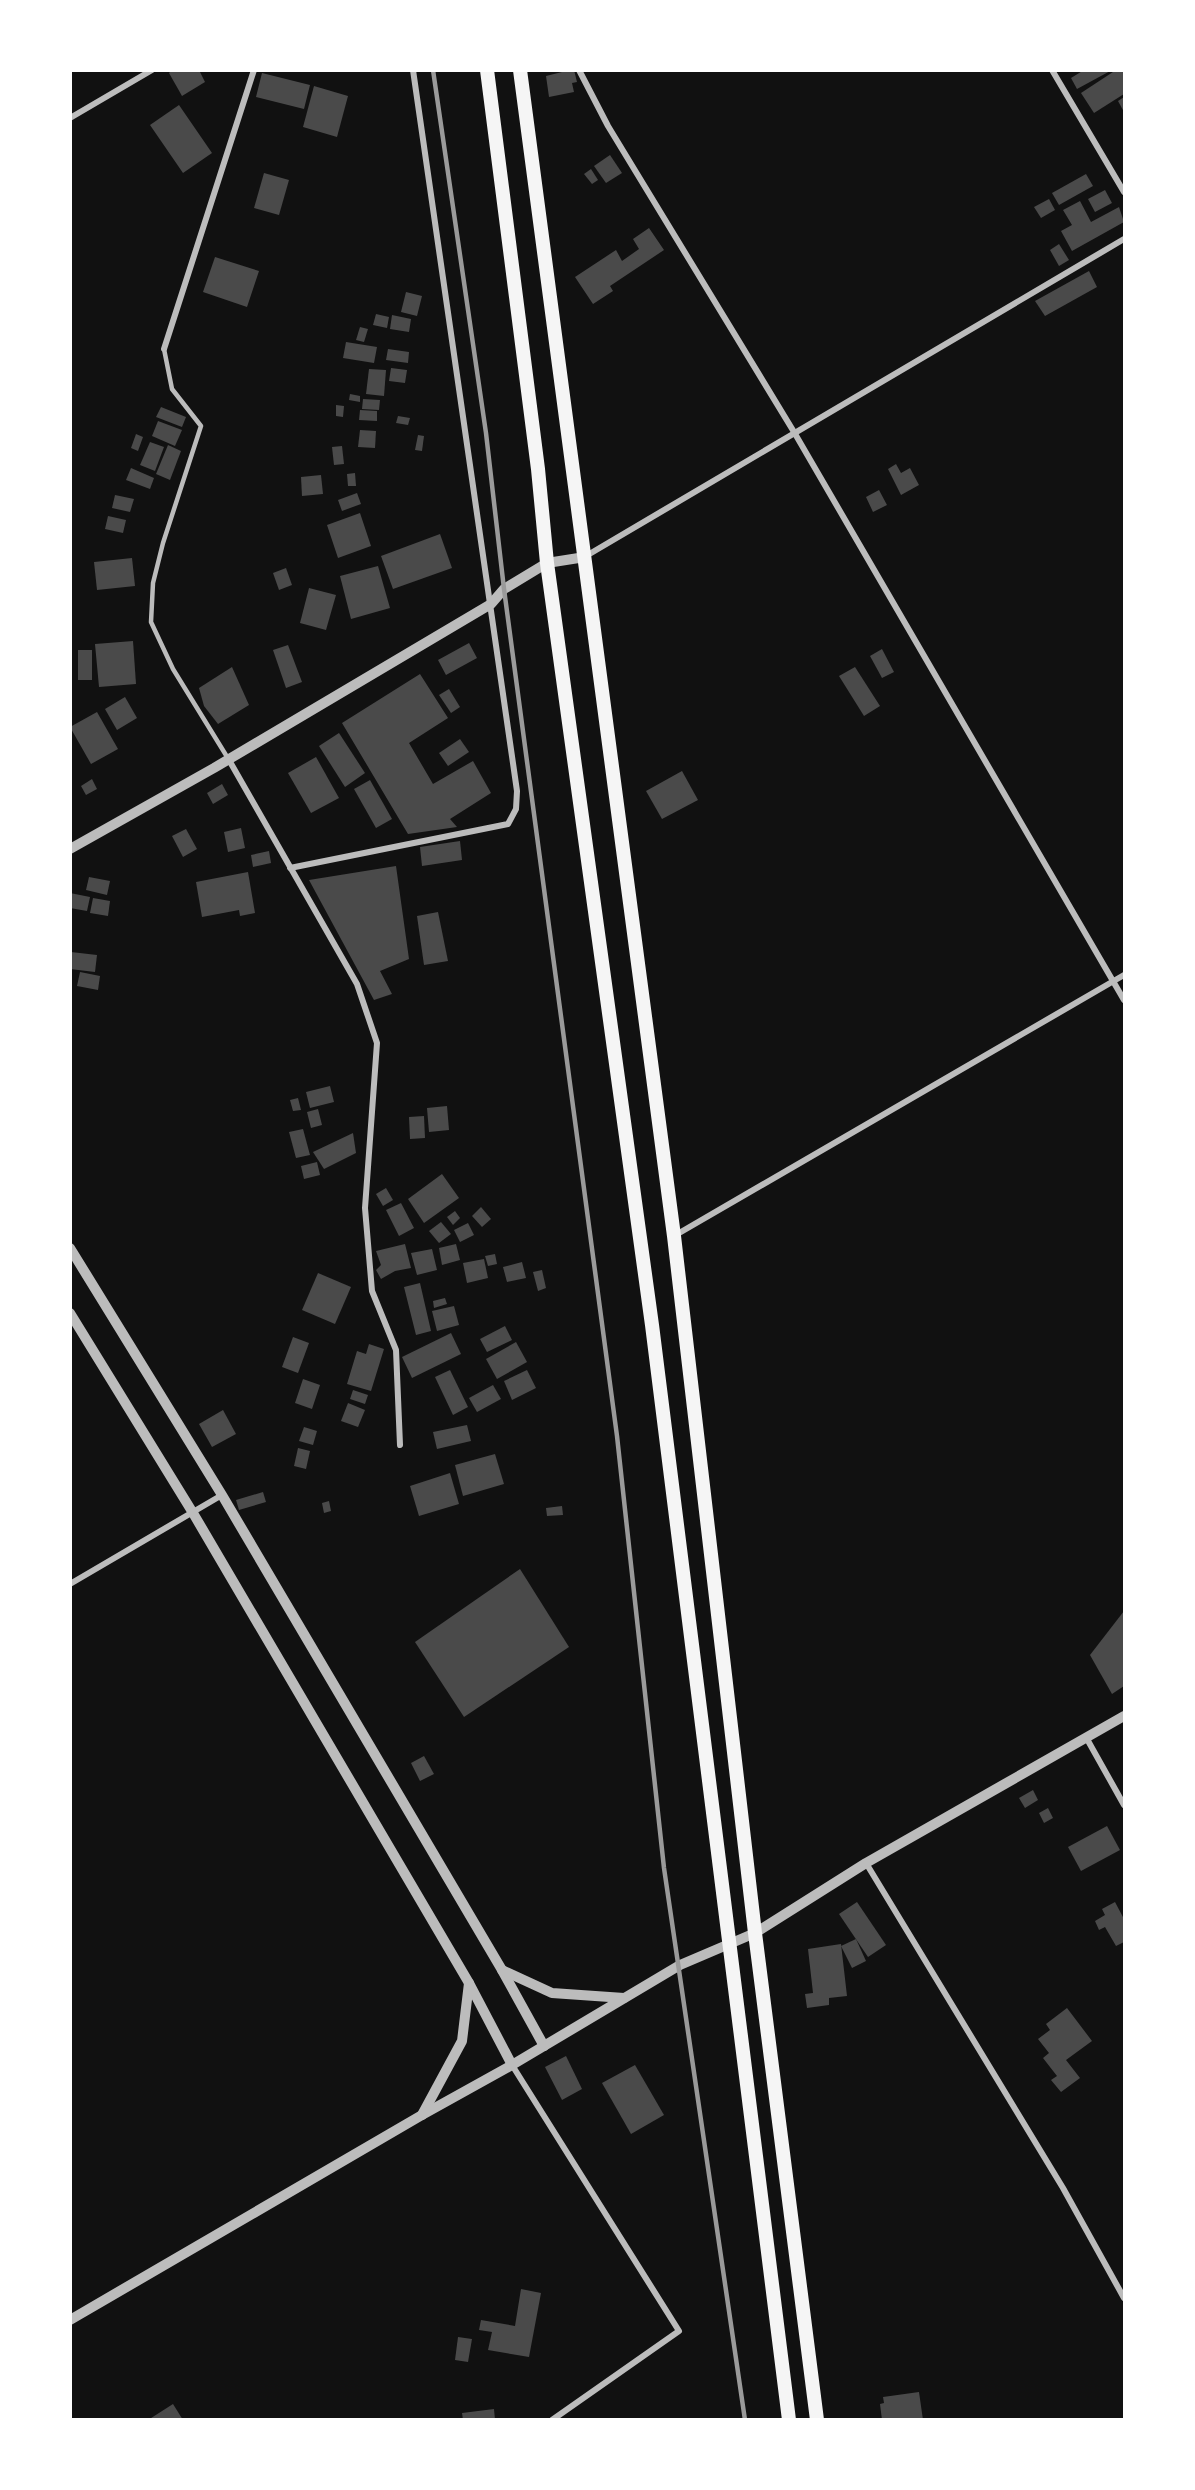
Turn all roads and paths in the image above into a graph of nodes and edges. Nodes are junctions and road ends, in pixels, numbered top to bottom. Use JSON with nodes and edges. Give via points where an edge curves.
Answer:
{"nodes":[{"id":1,"x":152,"y":70,"type":"edge"},
{"id":2,"x":254,"y":70,"type":"edge"},
{"id":3,"x":412,"y":70,"type":"edge"},
{"id":4,"x":487,"y":70,"type":"edge"},
{"id":5,"x":520,"y":70,"type":"edge"},
{"id":6,"x":579,"y":70,"type":"edge"},
{"id":7,"x":1052,"y":70,"type":"edge"},
{"id":8,"x":70,"y":118,"type":"edge"},
{"id":9,"x":1125,"y":192,"type":"edge"},
{"id":10,"x":1125,"y":239,"type":"edge"},
{"id":11,"x":164,"y":349,"type":"joint"},
{"id":12,"x":794,"y":432,"type":"junction"},
{"id":13,"x":585,"y":556,"type":"junction"},
{"id":14,"x":547,"y":562,"type":"junction"},
{"id":15,"x":491,"y":604,"type":"junction"},
{"id":16,"x":229,"y":760,"type":"junction"},
{"id":17,"x":70,"y":849,"type":"edge"},
{"id":18,"x":290,"y":868,"type":"junction"},
{"id":19,"x":1125,"y":975,"type":"edge"},
{"id":20,"x":1113,"y":981,"type":"junction"},
{"id":21,"x":1125,"y":1000,"type":"edge"},
{"id":22,"x":674,"y":1236,"type":"junction"},
{"id":23,"x":70,"y":1248,"type":"edge"},
{"id":24,"x":70,"y":1313,"type":"edge"},
{"id":25,"x":400,"y":1445,"type":"dead end"},
{"id":26,"x":222,"y":1495,"type":"junction"},
{"id":27,"x":193,"y":1513,"type":"junction"},
{"id":28,"x":70,"y":1584,"type":"edge"},
{"id":29,"x":1125,"y":1716,"type":"edge"},
{"id":30,"x":1087,"y":1739,"type":"junction"},
{"id":31,"x":1125,"y":1805,"type":"edge"},
{"id":32,"x":867,"y":1863,"type":"junction"},
{"id":33,"x":755,"y":1933,"type":"junction"},
{"id":34,"x":730,"y":1944,"type":"junction"},
{"id":35,"x":502,"y":1971,"type":"junction"},
{"id":36,"x":469,"y":1983,"type":"junction"},
{"id":37,"x":624,"y":1998,"type":"junction"},
{"id":38,"x":544,"y":2046,"type":"junction"},
{"id":39,"x":512,"y":2065,"type":"junction"},
{"id":40,"x":422,"y":2115,"type":"junction"},
{"id":41,"x":1125,"y":2298,"type":"edge"},
{"id":42,"x":70,"y":2320,"type":"edge"},
{"id":43,"x":552,"y":2420,"type":"edge"},
{"id":44,"x":789,"y":2420,"type":"edge"},
{"id":45,"x":817,"y":2420,"type":"edge"}],
"edges":[{"from":1,"to":8,"type":"street"},
{"from":2,"to":11,"type":"street"},
{"from":3,"to":15,"type":"street"},
{"from":4,"to":14,"type":"main road"},
{"from":5,"to":13,"type":"main road"},
{"from":6,"to":12,"type":"street","via":[[608,126]]},
{"from":7,"to":9,"type":"street"},
{"from":10,"to":12,"type":"street"},
{"from":11,"to":16,"type":"lane","via":[[172,389],[201,426],[163,543],[153,583],[151,622],[173,669]]},
{"from":12,"to":13,"type":"street"},
{"from":12,"to":20,"type":"street"},
{"from":13,"to":14,"type":"street"},
{"from":13,"to":22,"type":"main road"},
{"from":14,"to":15,"type":"street","via":[[504,589]]},
{"from":14,"to":34,"type":"main road","via":[[652,1325]]},
{"from":15,"to":16,"type":"street"},
{"from":15,"to":18,"type":"street","via":[[517,791],[516,809],[508,824]]},
{"from":16,"to":17,"type":"street"},
{"from":16,"to":18,"type":"street"},
{"from":18,"to":25,"type":"street","via":[[357,984],[377,1042],[365,1208],[372,1291],[396,1350]]},
{"from":19,"to":20,"type":"street"},
{"from":20,"to":21,"type":"street"},
{"from":20,"to":22,"type":"street"},
{"from":22,"to":33,"type":"main road"},
{"from":23,"to":26,"type":"street"},
{"from":24,"to":27,"type":"street"},
{"from":26,"to":27,"type":"street"},
{"from":26,"to":35,"type":"street"},
{"from":27,"to":28,"type":"street"},
{"from":27,"to":36,"type":"street"},
{"from":29,"to":30,"type":"street"},
{"from":30,"to":31,"type":"street"},
{"from":30,"to":32,"type":"street"},
{"from":32,"to":33,"type":"street"},
{"from":32,"to":41,"type":"street"},
{"from":33,"to":34,"type":"street"},
{"from":33,"to":45,"type":"main road"},
{"from":34,"to":37,"type":"street","via":[[680,1965]]},
{"from":34,"to":44,"type":"main road"},
{"from":35,"to":37,"type":"street","via":[[552,1994]]},
{"from":35,"to":38,"type":"street"},
{"from":36,"to":39,"type":"street"},
{"from":36,"to":40,"type":"street","via":[[462,2041]]},
{"from":37,"to":38,"type":"street"},
{"from":38,"to":39,"type":"street"},
{"from":39,"to":40,"type":"street"},
{"from":39,"to":43,"type":"street","via":[[679,2331]]},
{"from":40,"to":42,"type":"street"}]}
